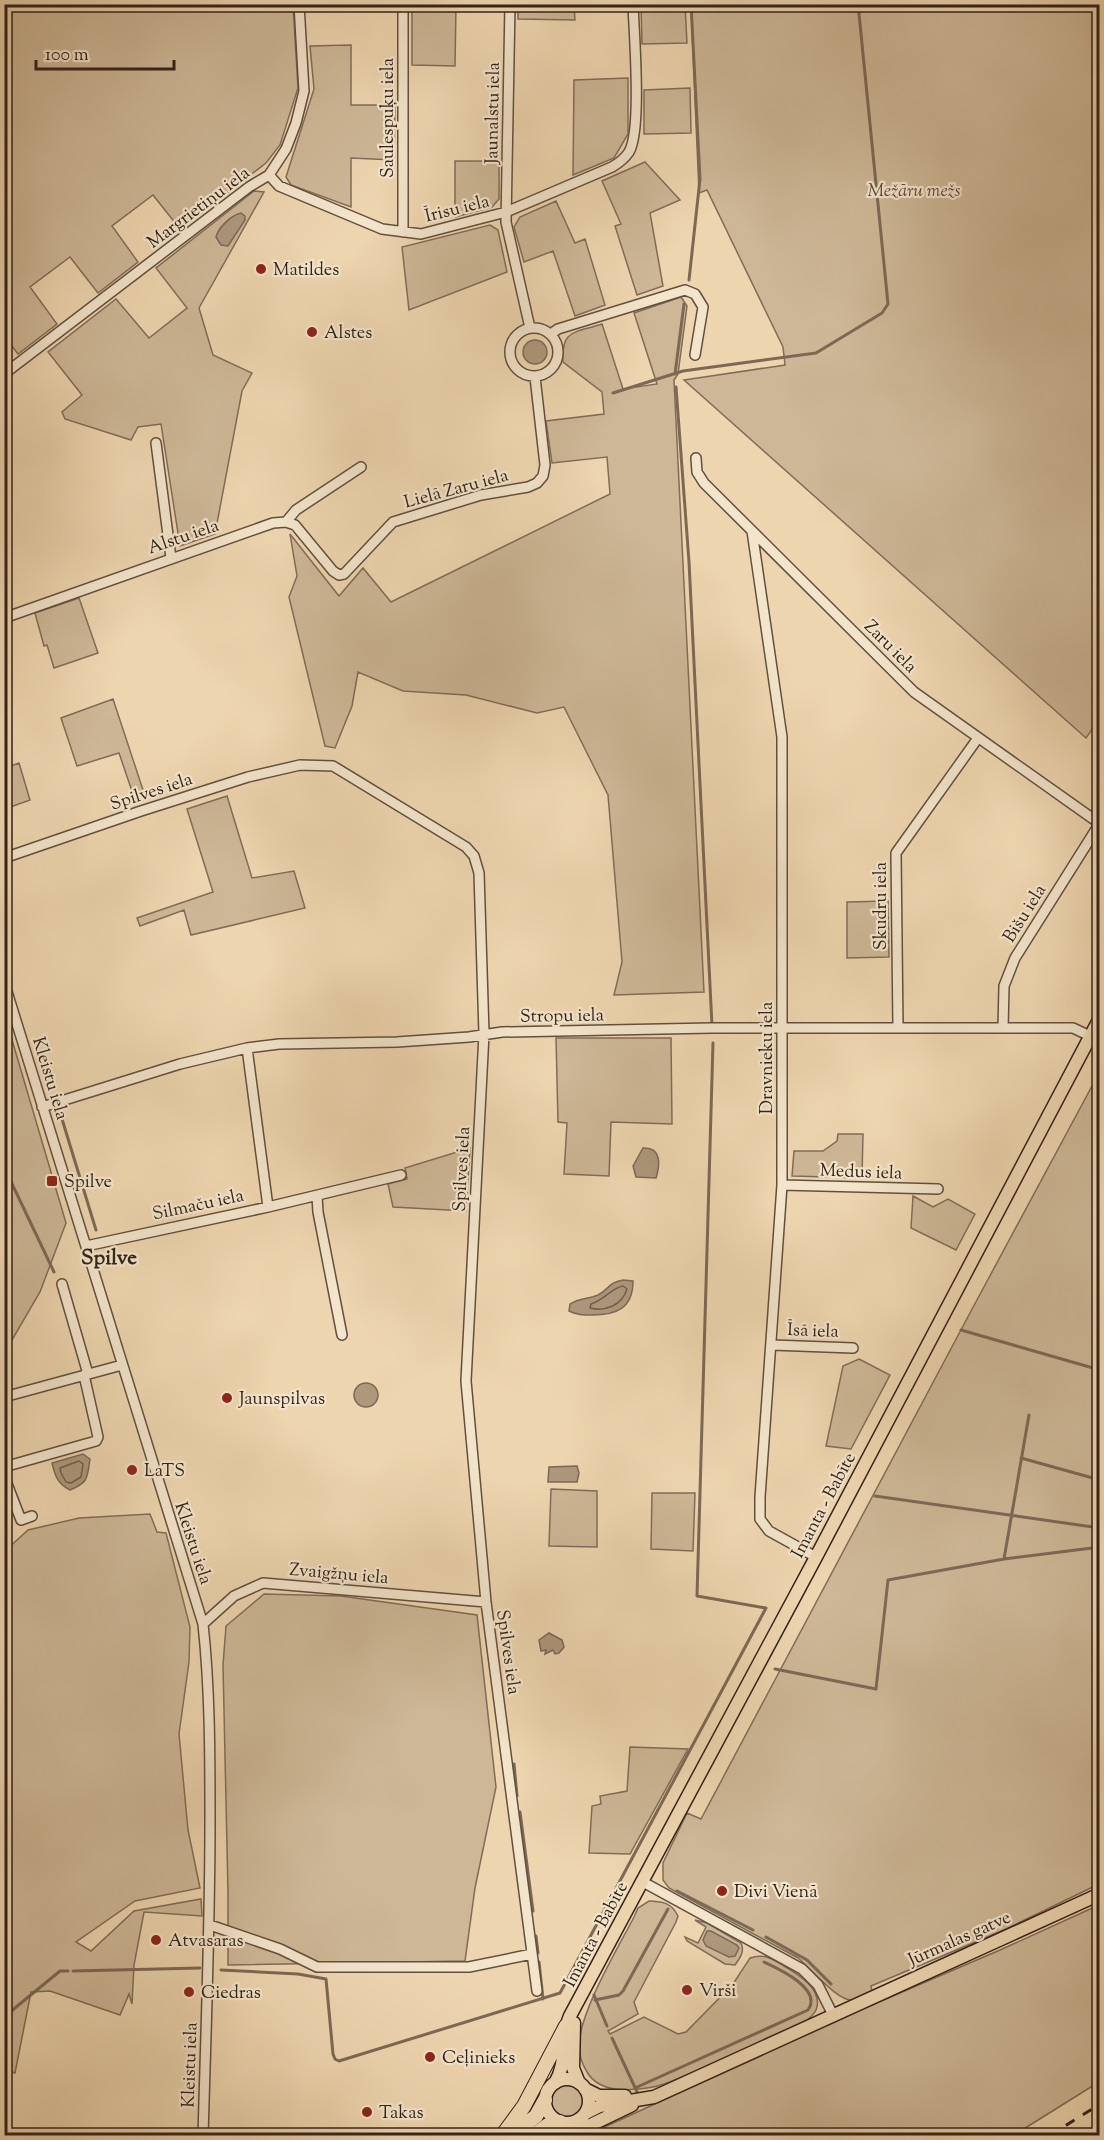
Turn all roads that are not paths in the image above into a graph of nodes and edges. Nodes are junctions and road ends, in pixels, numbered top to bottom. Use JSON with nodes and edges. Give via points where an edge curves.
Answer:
{"nodes":[{"id":1,"x":299,"y":4,"type":"edge"},
{"id":2,"x":404,"y":4,"type":"edge"},
{"id":3,"x":510,"y":4,"type":"edge"},
{"id":4,"x":633,"y":4,"type":"edge"},
{"id":5,"x":269,"y":175,"type":"junction"},
{"id":6,"x":506,"y":212,"type":"junction"},
{"id":7,"x":403,"y":232,"type":"junction"},
{"id":8,"x":530,"y":328,"type":"junction"},
{"id":9,"x":551,"y":334,"type":"junction"},
{"id":10,"x":695,"y":355,"type":"dead end"},
{"id":11,"x":4,"y":374,"type":"edge"},
{"id":12,"x":535,"y":377,"type":"junction"},
{"id":13,"x":156,"y":443,"type":"dead end"},
{"id":14,"x":696,"y":458,"type":"dead end"},
{"id":15,"x":361,"y":468,"type":"dead end"},
{"id":16,"x":286,"y":522,"type":"junction"},
{"id":17,"x":752,"y":531,"type":"junction"},
{"id":18,"x":171,"y":558,"type":"junction"},
{"id":19,"x":4,"y":618,"type":"edge"},
{"id":20,"x":978,"y":738,"type":"junction"},
{"id":21,"x":1099,"y":823,"type":"edge"},
{"id":22,"x":4,"y":858,"type":"edge"},
{"id":23,"x":4,"y":982,"type":"edge"},
{"id":24,"x":1100,"y":1018,"type":"edge"},
{"id":25,"x":898,"y":1028,"type":"junction"},
{"id":26,"x":1003,"y":1028,"type":"junction"},
{"id":27,"x":783,"y":1029,"type":"junction"},
{"id":28,"x":484,"y":1034,"type":"junction"},
{"id":29,"x":1090,"y":1036,"type":"junction"},
{"id":30,"x":247,"y":1048,"type":"junction"},
{"id":31,"x":42,"y":1107,"type":"junction"},
{"id":32,"x":401,"y":1176,"type":"dead end"},
{"id":33,"x":782,"y":1185,"type":"junction"},
{"id":34,"x":938,"y":1190,"type":"dead end"},
{"id":35,"x":317,"y":1196,"type":"junction"},
{"id":36,"x":268,"y":1207,"type":"junction"},
{"id":37,"x":86,"y":1246,"type":"junction"},
{"id":38,"x":62,"y":1284,"type":"dead end"},
{"id":39,"x":342,"y":1335,"type":"dead end"},
{"id":40,"x":772,"y":1345,"type":"junction"},
{"id":41,"x":853,"y":1348,"type":"dead end"},
{"id":42,"x":122,"y":1365,"type":"junction"},
{"id":43,"x":86,"y":1375,"type":"junction"},
{"id":44,"x":4,"y":1397,"type":"edge"},
{"id":45,"x":4,"y":1467,"type":"edge"},
{"id":46,"x":4,"y":1476,"type":"edge"},
{"id":47,"x":32,"y":1516,"type":"dead end"},
{"id":48,"x":816,"y":1557,"type":"junction"},
{"id":49,"x":486,"y":1602,"type":"junction"},
{"id":50,"x":202,"y":1624,"type":"junction"},
{"id":51,"x":643,"y":1882,"type":"junction"},
{"id":52,"x":1100,"y":1894,"type":"edge"},
{"id":53,"x":210,"y":1925,"type":"junction"},
{"id":54,"x":532,"y":1954,"type":"junction"},
{"id":55,"x":537,"y":1991,"type":"dead end"},
{"id":56,"x":576,"y":2007,"type":"junction"},
{"id":57,"x":833,"y":2015,"type":"junction"},
{"id":58,"x":566,"y":2026,"type":"junction"},
{"id":59,"x":555,"y":2083,"type":"junction"},
{"id":60,"x":582,"y":2086,"type":"junction"},
{"id":61,"x":644,"y":2099,"type":"junction"},
{"id":62,"x":545,"y":2100,"type":"junction"},
{"id":63,"x":586,"y":2113,"type":"junction"},
{"id":64,"x":560,"y":2122,"type":"junction"},
{"id":65,"x":572,"y":2134,"type":"edge"},
{"id":66,"x":203,"y":2136,"type":"edge"},
{"id":67,"x":502,"y":2136,"type":"edge"},
{"id":68,"x":510,"y":2136,"type":"edge"},
{"id":69,"x":533,"y":2136,"type":"edge"}],
"edges":[{"from":1,"to":5,"type":"street","name":"Margrietiņu iela","via":[[304,91],[286,150]]},
{"from":2,"to":7,"type":"street","name":"Saulespuķu iela"},
{"from":3,"to":6,"type":"street","name":"Jaunalstu iela"},
{"from":4,"to":6,"type":"street","name":"Īrisu iela","via":[[636,123],[630,150],[620,162]]},
{"from":5,"to":7,"type":"street","name":"Īrisu iela","via":[[279,186],[382,229]]},
{"from":5,"to":11,"type":"street","name":"Margrietiņu iela"},
{"from":6,"to":7,"type":"street","name":"Īrisu iela","via":[[421,234]]},
{"from":6,"to":8,"type":"street","name":"Jaunalstu iela"},
{"from":8,"to":9,"type":"street"},
{"from":8,"to":12,"type":"street","via":[[511,343],[509,355],[513,367],[523,375]]},
{"from":9,"to":10,"type":"street","via":[[685,290],[695,294],[703,308]]},
{"from":9,"to":12,"type":"street","via":[[557,344],[554,366]]},
{"from":12,"to":16,"type":"street","name":"Lielā Zaru iela","via":[[545,465],[537,483],[481,495],[393,522],[339,575],[295,525]]},
{"from":13,"to":18,"type":"street"},
{"from":14,"to":17,"type":"street","name":"Zaru iela","via":[[697,472],[704,483]]},
{"from":15,"to":16,"type":"street","name":"Alstu iela","via":[[296,510]]},
{"from":16,"to":18,"type":"street","name":"Alstu iela"},
{"from":17,"to":20,"type":"street","name":"Zaru iela","via":[[914,692]]},
{"from":17,"to":27,"type":"street","name":"Dravnieku iela","via":[[782,737]]},
{"from":18,"to":19,"type":"street","name":"Alstu iela"},
{"from":20,"to":21,"type":"street","name":"Zaru iela"},
{"from":20,"to":25,"type":"street","name":"Skudru iela","via":[[896,853]]},
{"from":21,"to":26,"type":"street","name":"Bišu iela","via":[[1015,958],[1004,986]]},
{"from":22,"to":28,"type":"street","name":"Spilves iela","via":[[248,777],[300,765],[333,766],[474,856],[479,873]]},
{"from":23,"to":31,"type":"street","name":"Kleistu iela"},
{"from":24,"to":29,"type":"main road","name":"Imanta - Babīte"},
{"from":25,"to":26,"type":"street","name":"Stropu iela"},
{"from":25,"to":27,"type":"street","name":"Stropu iela"},
{"from":26,"to":29,"type":"street","name":"Stropu iela","via":[[1073,1028]]},
{"from":27,"to":28,"type":"street","name":"Stropu iela"},
{"from":27,"to":33,"type":"street","name":"Dravnieku iela"},
{"from":28,"to":30,"type":"street","name":"Stropu iela","via":[[408,1042]]},
{"from":28,"to":49,"type":"street","name":"Spilves iela","via":[[466,1381]]},
{"from":29,"to":48,"type":"main road","name":"Imanta - Babīte"},
{"from":30,"to":31,"type":"street","name":"Stropu iela","via":[[180,1064]]},
{"from":30,"to":36,"type":"street"},
{"from":31,"to":37,"type":"street","name":"Kleistu iela"},
{"from":32,"to":35,"type":"street","name":"Silmaču iela"},
{"from":33,"to":34,"type":"street","name":"Medus iela"},
{"from":33,"to":40,"type":"street","name":"Dravnieku iela"},
{"from":35,"to":36,"type":"street","name":"Silmaču iela"},
{"from":35,"to":39,"type":"street"},
{"from":36,"to":37,"type":"street","name":"Silmaču iela"},
{"from":37,"to":42,"type":"street","name":"Kleistu iela"},
{"from":38,"to":43,"type":"street"},
{"from":40,"to":41,"type":"street","name":"Īsā iela"},
{"from":40,"to":48,"type":"street","name":"Dravnieku iela","via":[[760,1519],[769,1531]]},
{"from":42,"to":43,"type":"street"},
{"from":42,"to":50,"type":"street","name":"Kleistu iela"},
{"from":43,"to":44,"type":"street"},
{"from":43,"to":45,"type":"street","via":[[96,1441]]},
{"from":46,"to":47,"type":"street","via":[[21,1520]]},
{"from":48,"to":51,"type":"main road","name":"Imanta - Babīte"},
{"from":49,"to":50,"type":"street","name":"Zvaigžņu iela","via":[[263,1583],[234,1596]]},
{"from":49,"to":54,"type":"street","name":"Spilves iela"},
{"from":50,"to":53,"type":"street","name":"Kleistu iela","via":[[210,1728]]},
{"from":51,"to":56,"type":"main road","name":"Imanta - Babīte"},
{"from":51,"to":57,"type":"street","via":[[801,1969],[818,1985]]},
{"from":52,"to":57,"type":"main road","name":"Jūrmalas gatve"},
{"from":53,"to":54,"type":"street","via":[[280,1949],[317,1967],[469,1967]]},
{"from":53,"to":66,"type":"street","name":"Kleistu iela"},
{"from":54,"to":55,"type":"street","name":"Spilves iela"},
{"from":56,"to":58,"type":"main road","name":"Imanta - Babīte"},
{"from":56,"to":60,"type":"main road","name":"Imanta - Babīte","via":[[573,2068]]},
{"from":57,"to":61,"type":"main road","name":"Jūrmalas gatve"},
{"from":58,"to":59,"type":"main road","name":"Imanta - Babīte","via":[[562,2068]]},
{"from":58,"to":67,"type":"highway","via":[[524,2106]]},
{"from":59,"to":60,"type":"main road","via":[[570,2079]]},
{"from":59,"to":62,"type":"main road"},
{"from":60,"to":61,"type":"main road","via":[[600,2096]]},
{"from":60,"to":63,"type":"main road","via":[[589,2101]]},
{"from":61,"to":63,"type":"main road","via":[[600,2106]]},
{"from":61,"to":65,"type":"main road"},
{"from":62,"to":64,"type":"main road","via":[[551,2116]]},
{"from":62,"to":68,"type":"highway","via":[[536,2116]]},
{"from":63,"to":64,"type":"main road","via":[[572,2123]]},
{"from":64,"to":69,"type":"highway"}]}
